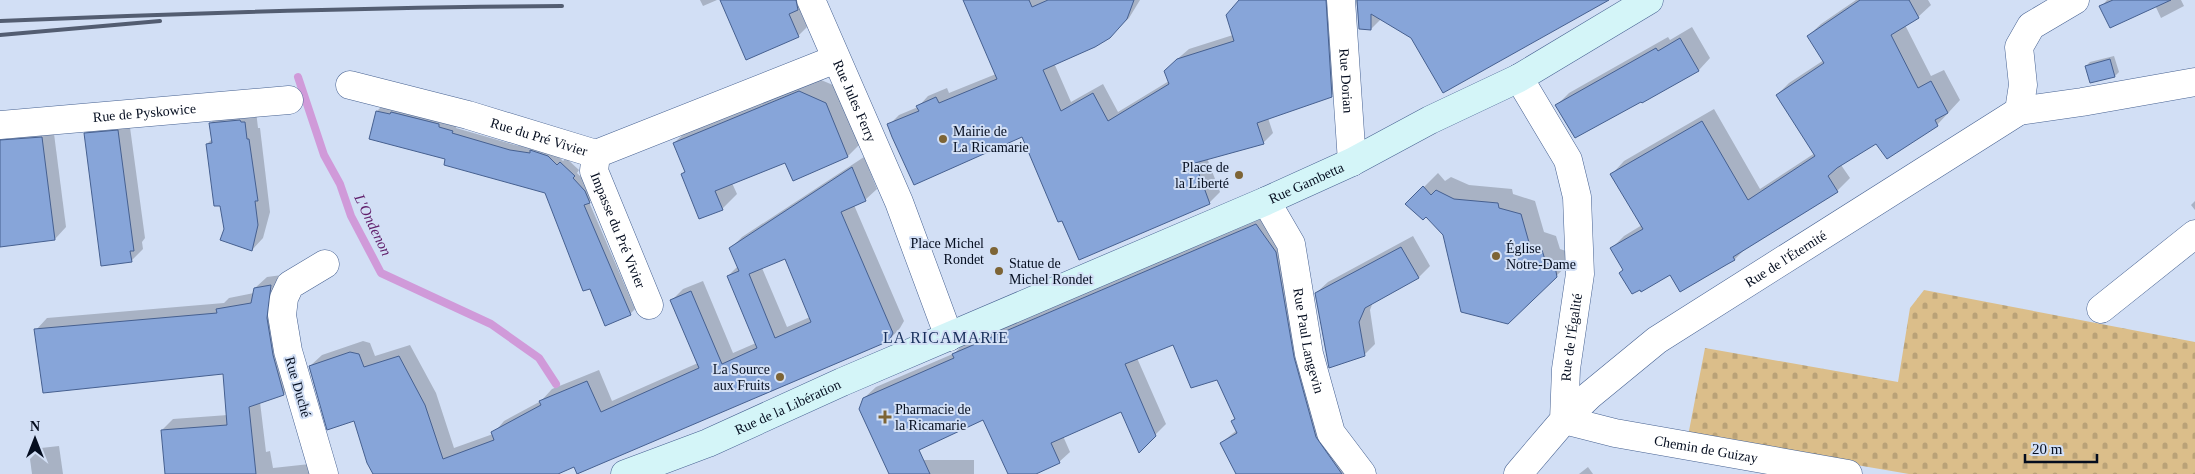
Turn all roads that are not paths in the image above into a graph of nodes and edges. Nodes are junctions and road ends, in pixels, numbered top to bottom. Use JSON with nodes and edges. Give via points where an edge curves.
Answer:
{"nodes":[{"id":1,"x":811,"y":0,"type":"edge"},
{"id":2,"x":1341,"y":0,"type":"edge"},
{"id":3,"x":1650,"y":0,"type":"edge"},
{"id":4,"x":2075,"y":0,"type":"edge"},
{"id":5,"x":836,"y":59,"type":"junction"},
{"id":6,"x":1519,"y":78,"type":"junction"},
{"id":7,"x":2195,"y":82,"type":"edge"},
{"id":8,"x":350,"y":85,"type":"dead end"},
{"id":9,"x":289,"y":100,"type":"dead end"},
{"id":10,"x":2019,"y":111,"type":"junction"},
{"id":11,"x":0,"y":125,"type":"edge"},
{"id":12,"x":596,"y":154,"type":"junction"},
{"id":13,"x":1352,"y":162,"type":"junction"},
{"id":14,"x":1266,"y":202,"type":"junction"},
{"id":15,"x":2195,"y":234,"type":"edge"},
{"id":16,"x":325,"y":264,"type":"dead end"},
{"id":17,"x":649,"y":305,"type":"dead end"},
{"id":18,"x":2101,"y":309,"type":"dead end"},
{"id":19,"x":949,"y":337,"type":"junction"},
{"id":20,"x":1564,"y":420,"type":"junction"},
{"id":21,"x":324,"y":474,"type":"edge"},
{"id":22,"x":625,"y":474,"type":"edge"},
{"id":23,"x":1362,"y":474,"type":"edge"},
{"id":24,"x":1518,"y":474,"type":"edge"},
{"id":25,"x":1848,"y":474,"type":"edge"}],
"edges":[{"from":1,"to":5,"type":"street","name":"Rue Jules Ferry"},
{"from":2,"to":13,"type":"street","name":"Rue Dorian"},
{"from":3,"to":6,"type":"main road","name":"Rue Gambetta"},
{"from":4,"to":10,"type":"street","via":[[2031,26],[2019,47],[2024,85]]},
{"from":5,"to":12,"type":"street","name":"Rue du Pré Vivier"},
{"from":5,"to":19,"type":"street","name":"Rue Jules Ferry","via":[[899,202]]},
{"from":6,"to":13,"type":"main road","name":"Rue Gambetta"},
{"from":6,"to":20,"type":"street","name":"Rue de l'Égalité","via":[[1568,160],[1577,197],[1580,274],[1566,369]]},
{"from":7,"to":10,"type":"street","name":"Rue de l'Éternité"},
{"from":8,"to":12,"type":"street","name":"Rue du Pré Vivier","via":[[468,115]]},
{"from":9,"to":11,"type":"street","name":"Rue de Pyskowice"},
{"from":10,"to":20,"type":"street","name":"Rue de l'Éternité","via":[[1657,340]]},
{"from":12,"to":17,"type":"street","name":"Impasse du Pré Vivier","via":[[594,171]]},
{"from":13,"to":14,"type":"main road","name":"Rue Gambetta"},
{"from":14,"to":19,"type":"main road","name":"Rue Gambetta"},
{"from":14,"to":23,"type":"street","name":"Rue Paul Langevin","via":[[1291,244],[1309,354],[1331,433]]},
{"from":15,"to":18,"type":"street"},
{"from":16,"to":21,"type":"street","name":"Rue Duché","via":[[290,285],[282,315],[288,352]]},
{"from":19,"to":22,"type":"main road","name":"Rue de la Libération","via":[[708,443]]},
{"from":20,"to":24,"type":"street"},
{"from":20,"to":25,"type":"street","name":"Chemin de Guizay","via":[[1615,433]]}]}
